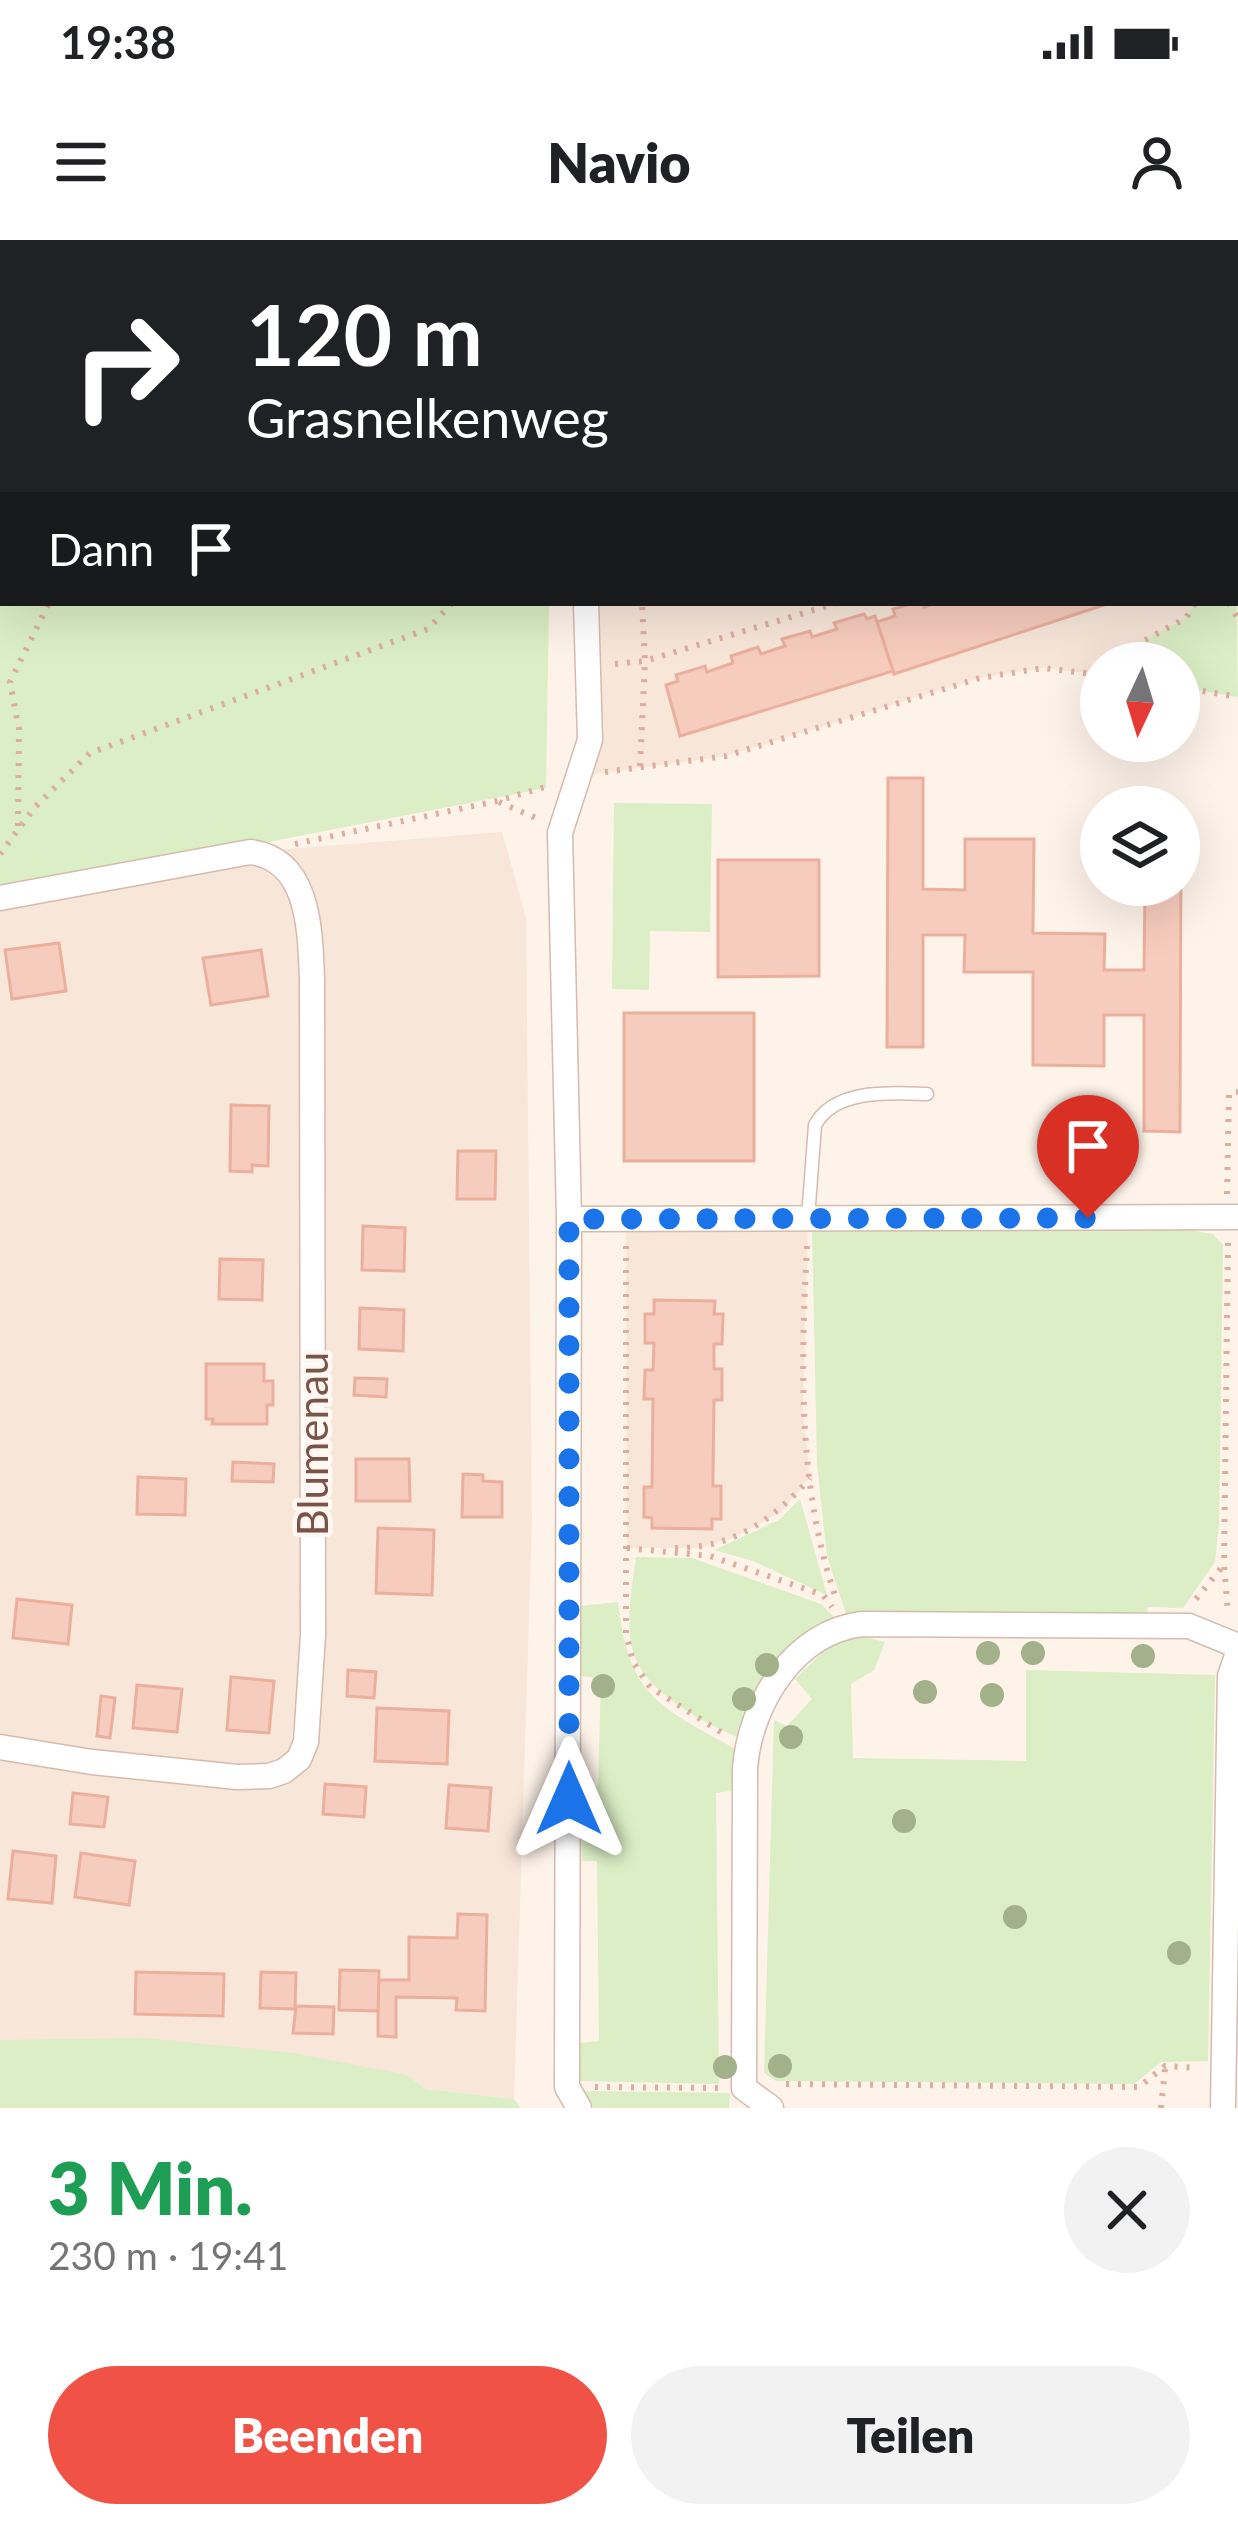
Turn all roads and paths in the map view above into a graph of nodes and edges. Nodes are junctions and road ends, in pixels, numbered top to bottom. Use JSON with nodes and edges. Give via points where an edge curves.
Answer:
{"nodes":[{"id":1,"x":48,"y":606,"type":"edge"},
{"id":2,"x":449,"y":606,"type":"edge"},
{"id":3,"x":589,"y":606,"type":"edge"},
{"id":4,"x":642,"y":606,"type":"edge"},
{"id":5,"x":827,"y":606,"type":"edge"},
{"id":6,"x":1193,"y":606,"type":"edge"},
{"id":7,"x":1142,"y":642,"type":"edge"},
{"id":8,"x":645,"y":661,"type":"junction"},
{"id":9,"x":588,"y":668,"type":"junction"},
{"id":10,"x":1080,"y":672,"type":"edge"},
{"id":11,"x":1200,"y":690,"type":"edge"},
{"id":12,"x":1238,"y":697,"type":"edge"},
{"id":13,"x":640,"y":766,"type":"junction"},
{"id":14,"x":576,"y":777,"type":"junction"},
{"id":15,"x":497,"y":801,"type":"junction"},
{"id":16,"x":18,"y":830,"type":"junction"},
{"id":17,"x":560,"y":833,"type":"junction"},
{"id":18,"x":250,"y":852,"type":"junction"},
{"id":19,"x":0,"y":854,"type":"edge"},
{"id":20,"x":0,"y":898,"type":"edge"},
{"id":21,"x":1238,"y":1092,"type":"edge"},
{"id":22,"x":927,"y":1094,"type":"dead end"},
{"id":23,"x":1233,"y":1217,"type":"edge"},
{"id":24,"x":569,"y":1219,"type":"junction"},
{"id":25,"x":626,"y":1219,"type":"junction"},
{"id":26,"x":808,"y":1219,"type":"junction"},
{"id":27,"x":810,"y":1478,"type":"junction"},
{"id":28,"x":627,"y":1548,"type":"junction"},
{"id":29,"x":1224,"y":1564,"type":"junction"},
{"id":30,"x":846,"y":1626,"type":"junction"},
{"id":31,"x":1189,"y":1626,"type":"junction"},
{"id":32,"x":1236,"y":1643,"type":"edge"},
{"id":33,"x":747,"y":1744,"type":"junction"},
{"id":34,"x":0,"y":1747,"type":"edge"},
{"id":35,"x":1166,"y":2066,"type":"junction"},
{"id":36,"x":1224,"y":2071,"type":"junction"},
{"id":37,"x":744,"y":2088,"type":"junction"},
{"id":38,"x":574,"y":2097,"type":"edge"},
{"id":39,"x":771,"y":2108,"type":"edge"},
{"id":40,"x":1160,"y":2108,"type":"edge"},
{"id":41,"x":1223,"y":2108,"type":"edge"}],
"edges":[{"from":1,"to":16,"type":"path","via":[[10,682]]},
{"from":2,"to":16,"type":"path","via":[[428,629],[90,753]]},
{"from":3,"to":9,"type":"street"},
{"from":4,"to":8,"type":"path"},
{"from":5,"to":8,"type":"path"},
{"from":6,"to":7,"type":"path"},
{"from":8,"to":9,"type":"path"},
{"from":8,"to":13,"type":"path"},
{"from":9,"to":14,"type":"street","via":[[590,740]]},
{"from":10,"to":13,"type":"path","via":[[1043,668],[980,678],[726,756]]},
{"from":11,"to":12,"type":"path"},
{"from":13,"to":14,"type":"path"},
{"from":14,"to":15,"type":"path"},
{"from":14,"to":17,"type":"street"},
{"from":15,"to":17,"type":"path"},
{"from":15,"to":18,"type":"path"},
{"from":16,"to":19,"type":"path"},
{"from":17,"to":24,"type":"street"},
{"from":18,"to":20,"type":"street"},
{"from":18,"to":34,"type":"street","name":"Blumenau","via":[[271,854],[287,867],[311,943],[313,1635],[306,1742],[284,1771],[253,1777]]},
{"from":21,"to":23,"type":"path","via":[[1229,1093]]},
{"from":22,"to":26,"type":"lane","via":[[876,1093],[820,1116]]},
{"from":23,"to":26,"type":"street"},
{"from":23,"to":29,"type":"path"},
{"from":24,"to":25,"type":"street"},
{"from":24,"to":38,"type":"street"},
{"from":25,"to":26,"type":"street"},
{"from":25,"to":28,"type":"path"},
{"from":26,"to":27,"type":"path","via":[[803,1409]]},
{"from":27,"to":28,"type":"path","via":[[782,1511],[733,1538],[700,1548]]},
{"from":27,"to":30,"type":"path","via":[[820,1552]]},
{"from":28,"to":30,"type":"path","via":[[710,1556],[780,1578],[824,1595]]},
{"from":28,"to":33,"type":"path","via":[[632,1662],[650,1687]]},
{"from":29,"to":31,"type":"path","via":[[1192,1604]]},
{"from":29,"to":32,"type":"path"},
{"from":30,"to":31,"type":"street"},
{"from":30,"to":33,"type":"street","via":[[822,1635],[773,1685]]},
{"from":31,"to":32,"type":"street"},
{"from":32,"to":36,"type":"street"},
{"from":33,"to":37,"type":"street"},
{"from":35,"to":36,"type":"path"},
{"from":35,"to":37,"type":"path","via":[[1139,2087]]},
{"from":35,"to":40,"type":"path"},
{"from":36,"to":41,"type":"street"},
{"from":37,"to":38,"type":"path"},
{"from":37,"to":39,"type":"street"}]}
